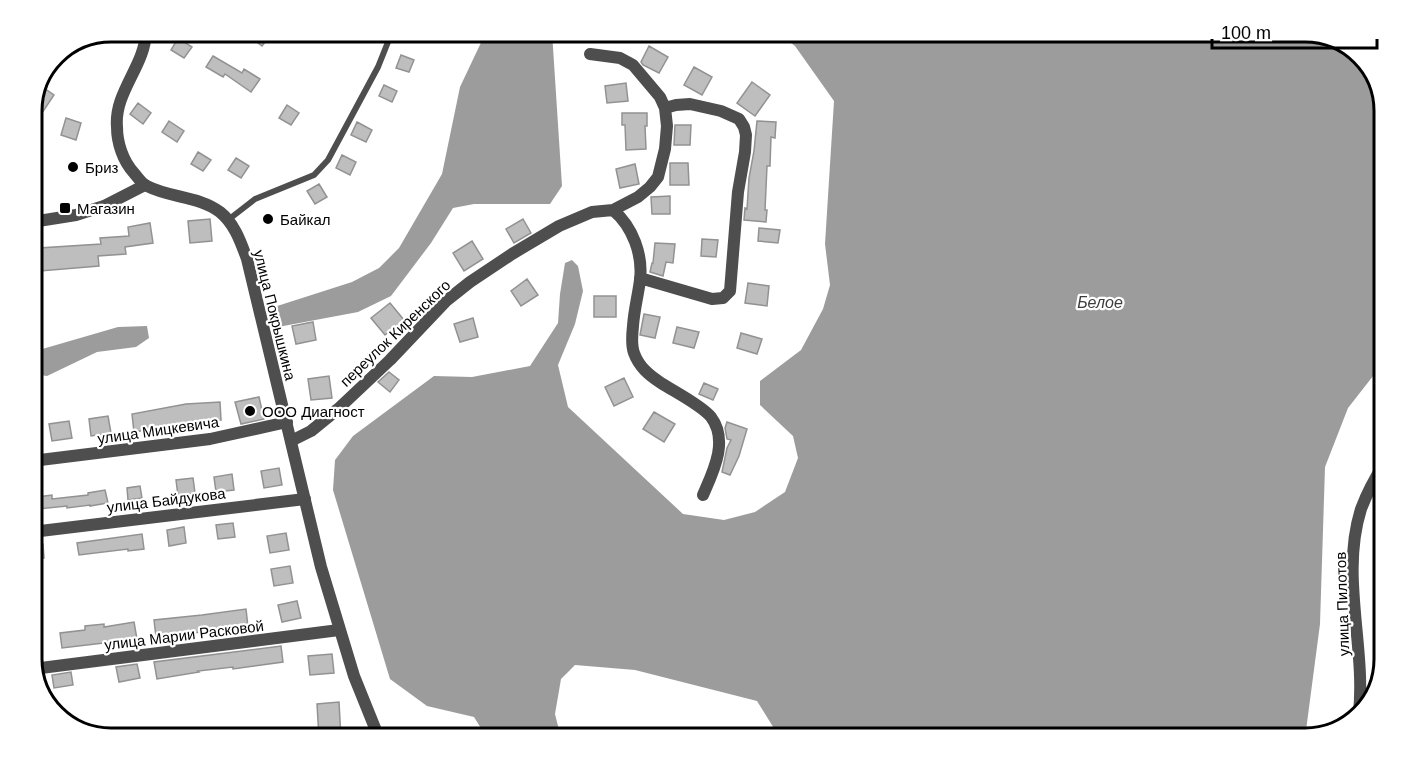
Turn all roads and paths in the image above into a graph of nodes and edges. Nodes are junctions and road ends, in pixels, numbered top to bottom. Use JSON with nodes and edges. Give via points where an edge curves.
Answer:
{"nodes":[{"id":1,"x":145,"y":42,"type":"edge"},
{"id":2,"x":388,"y":42,"type":"edge"},
{"id":3,"x":590,"y":54,"type":"dead end"},
{"id":4,"x":665,"y":108,"type":"junction"},
{"id":5,"x":145,"y":185,"type":"junction"},
{"id":6,"x":614,"y":210,"type":"junction"},
{"id":7,"x":42,"y":220,"type":"edge"},
{"id":8,"x":228,"y":220,"type":"junction"},
{"id":9,"x":640,"y":278,"type":"junction"},
{"id":10,"x":287,"y":422,"type":"junction"},
{"id":11,"x":291,"y":441,"type":"junction"},
{"id":12,"x":42,"y":460,"type":"edge"},
{"id":13,"x":1374,"y":480,"type":"edge"},
{"id":14,"x":703,"y":495,"type":"dead end"},
{"id":15,"x":304,"y":499,"type":"junction"},
{"id":16,"x":42,"y":531,"type":"edge"},
{"id":17,"x":339,"y":630,"type":"junction"},
{"id":18,"x":42,"y":668,"type":"edge"},
{"id":19,"x":1359,"y":701,"type":"edge"},
{"id":20,"x":375,"y":728,"type":"edge"}],
"edges":[{"from":1,"to":5,"type":"street","via":[[116,114],[120,148],[128,167]]},
{"from":2,"to":8,"type":"lane","via":[[320,169],[255,199]]},
{"from":3,"to":4,"type":"street","via":[[620,58],[633,65]]},
{"from":4,"to":6,"type":"street","name":"переулок Киренского","via":[[665,149],[658,177],[638,197]]},
{"from":4,"to":9,"type":"street","via":[[690,104],[721,111],[739,119],[744,126],[745,152],[730,291],[723,298],[712,299]]},
{"from":5,"to":7,"type":"street","via":[[104,206]]},
{"from":5,"to":8,"type":"street","name":"улица Покрышкина","via":[[200,201]]},
{"from":6,"to":9,"type":"street","via":[[631,231]]},
{"from":6,"to":11,"type":"street","name":"переулок Киренского","via":[[592,212],[567,222],[470,282],[338,409]]},
{"from":8,"to":10,"type":"street","name":"улица Покрышкина","via":[[247,259]]},
{"from":9,"to":14,"type":"street","via":[[632,337],[638,363],[650,376],[702,410],[715,425],[719,451]]},
{"from":10,"to":11,"type":"street","name":"улица Покрышкина"},
{"from":10,"to":12,"type":"street","name":"улица Мицкевича","via":[[210,439]]},
{"from":11,"to":15,"type":"street","name":"улица Покрышкина"},
{"from":13,"to":19,"type":"street","name":"улица Пилотов","via":[[1362,509],[1353,567]]},
{"from":15,"to":16,"type":"street","name":"улица Байдукова"},
{"from":15,"to":17,"type":"street","name":"улица Покрышкина"},
{"from":17,"to":18,"type":"street","name":"улица Марии Расковой"},
{"from":17,"to":20,"type":"street","name":"улица Покрышкина"}]}
